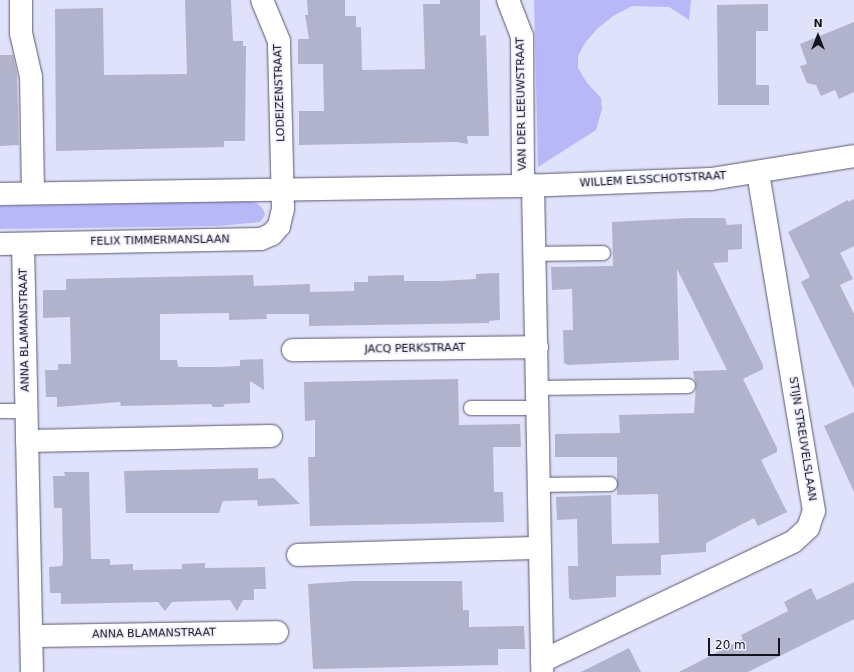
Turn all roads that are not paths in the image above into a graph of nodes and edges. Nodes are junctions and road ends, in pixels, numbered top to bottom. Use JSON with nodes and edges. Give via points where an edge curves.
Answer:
{"nodes":[{"id":1,"x":21,"y":0,"type":"edge"},
{"id":2,"x":262,"y":0,"type":"edge"},
{"id":3,"x":508,"y":0,"type":"edge"},
{"id":4,"x":854,"y":156,"type":"edge"},
{"id":5,"x":758,"y":173,"type":"junction"},
{"id":6,"x":528,"y":186,"type":"junction"},
{"id":7,"x":283,"y":190,"type":"junction"},
{"id":8,"x":0,"y":194,"type":"edge"},
{"id":9,"x":33,"y":194,"type":"junction"},
{"id":10,"x":0,"y":244,"type":"edge"},
{"id":11,"x":23,"y":244,"type":"junction"},
{"id":12,"x":603,"y":253,"type":"dead end"},
{"id":13,"x":534,"y":254,"type":"junction"},
{"id":14,"x":537,"y":347,"type":"junction"},
{"id":15,"x":293,"y":350,"type":"dead end"},
{"id":16,"x":688,"y":386,"type":"dead end"},
{"id":17,"x":537,"y":398,"type":"junction"},
{"id":18,"x":471,"y":408,"type":"dead end"},
{"id":19,"x":0,"y":411,"type":"edge"},
{"id":20,"x":27,"y":411,"type":"junction"},
{"id":21,"x":271,"y":436,"type":"dead end"},
{"id":22,"x":27,"y":441,"type":"junction"},
{"id":23,"x":610,"y":484,"type":"dead end"},
{"id":24,"x":539,"y":485,"type":"junction"},
{"id":25,"x":540,"y":548,"type":"junction"},
{"id":26,"x":298,"y":555,"type":"dead end"},
{"id":27,"x":277,"y":632,"type":"dead end"},
{"id":28,"x":32,"y":636,"type":"junction"},
{"id":29,"x":542,"y":666,"type":"edge"},
{"id":30,"x":32,"y":672,"type":"edge"}],
"edges":[{"from":1,"to":9,"type":"street","via":[[21,33],[31,77]]},
{"from":2,"to":7,"type":"street","name":"LODEIZENSTRAAT","via":[[279,41]]},
{"from":3,"to":6,"type":"street","name":"VAN DER LEEUWSTRAAT","via":[[522,36]]},
{"from":4,"to":5,"type":"street","name":"WILLEM ELSSCHOTSTRAAT"},
{"from":5,"to":6,"type":"street","name":"WILLEM ELSSCHOTSTRAAT","via":[[711,179]]},
{"from":5,"to":29,"type":"street","name":"STIJN STREUVELSLAAN","via":[[814,510],[808,528],[793,542]]},
{"from":6,"to":7,"type":"street"},
{"from":6,"to":13,"type":"street"},
{"from":7,"to":9,"type":"street"},
{"from":7,"to":11,"type":"street","name":"FELIX TIMMERMANSLAAN","via":[[279,226],[272,234],[261,239]]},
{"from":8,"to":9,"type":"street"},
{"from":10,"to":11,"type":"street","name":"FELIX TIMMERMANSLAAN"},
{"from":11,"to":20,"type":"street","name":"ANNA BLAMANSTRAAT"},
{"from":12,"to":13,"type":"lane"},
{"from":13,"to":14,"type":"street"},
{"from":14,"to":15,"type":"street","name":"JACQ PERKSTRAAT"},
{"from":14,"to":17,"type":"street"},
{"from":16,"to":17,"type":"lane"},
{"from":17,"to":18,"type":"lane"},
{"from":17,"to":24,"type":"street"},
{"from":19,"to":20,"type":"lane"},
{"from":20,"to":22,"type":"street","name":"ANNA BLAMANSTRAAT"},
{"from":21,"to":22,"type":"street"},
{"from":22,"to":28,"type":"street","name":"ANNA BLAMANSTRAAT"},
{"from":23,"to":24,"type":"lane"},
{"from":24,"to":25,"type":"street"},
{"from":25,"to":26,"type":"street"},
{"from":25,"to":29,"type":"street"},
{"from":27,"to":28,"type":"street","name":"ANNA BLAMANSTRAAT"},
{"from":28,"to":30,"type":"street","name":"ANNA BLAMANSTRAAT"}]}
